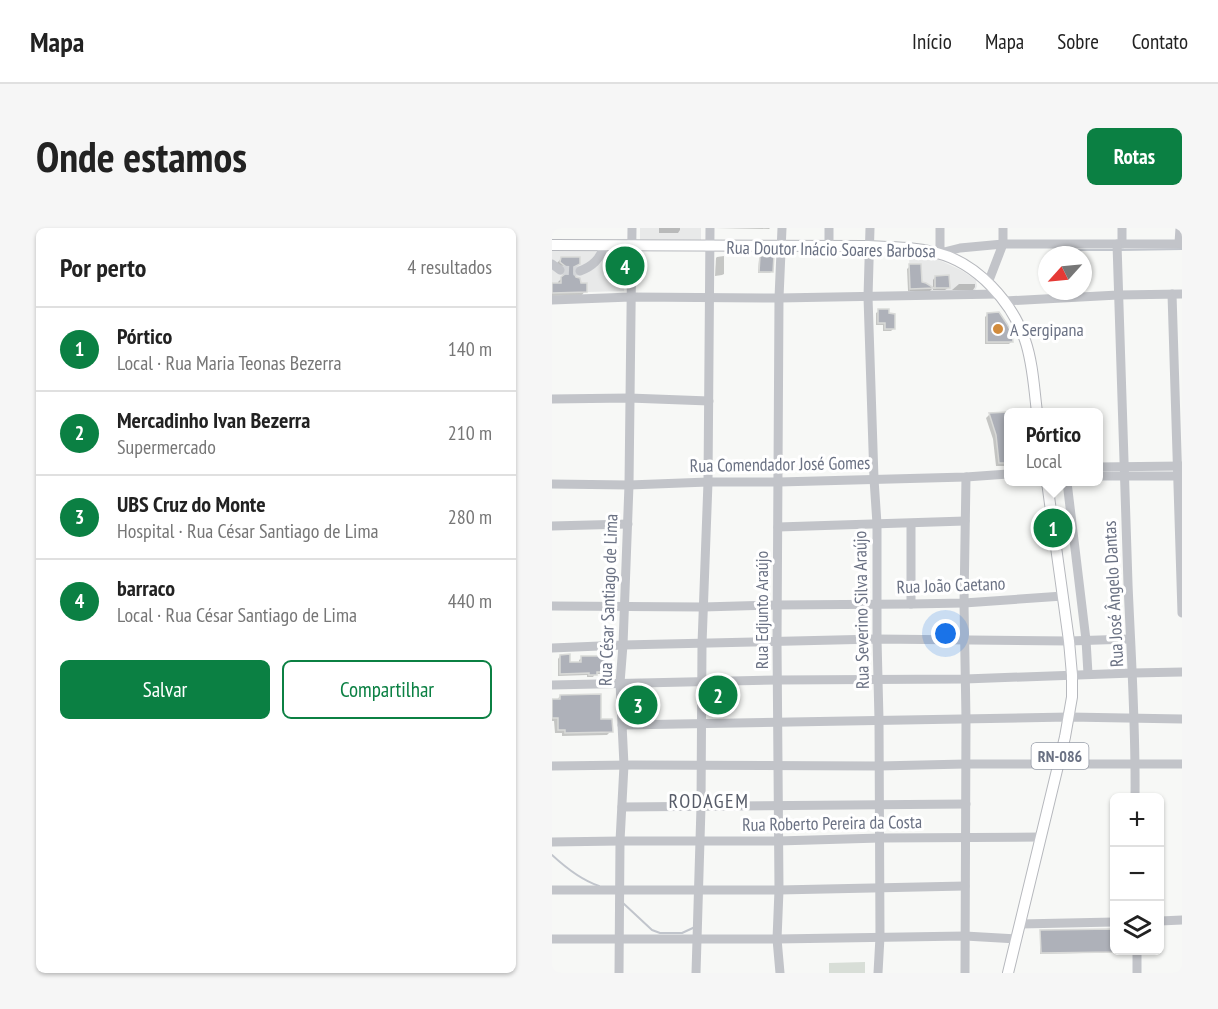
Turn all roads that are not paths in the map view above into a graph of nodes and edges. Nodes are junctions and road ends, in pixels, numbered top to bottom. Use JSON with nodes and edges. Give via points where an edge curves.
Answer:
{"nodes":[{"id":1,"x":633,"y":228,"type":"edge"},
{"id":2,"x":710,"y":228,"type":"edge"},
{"id":3,"x":782,"y":228,"type":"edge"},
{"id":4,"x":829,"y":228,"type":"edge"},
{"id":5,"x":870,"y":228,"type":"edge"},
{"id":6,"x":940,"y":228,"type":"edge"},
{"id":7,"x":1003,"y":228,"type":"edge"},
{"id":8,"x":1122,"y":228,"type":"edge"},
{"id":9,"x":1180,"y":228,"type":"edge"},
{"id":10,"x":1003,"y":244,"type":"junction"},
{"id":11,"x":1119,"y":244,"type":"junction"},
{"id":12,"x":1180,"y":244,"type":"edge"},
{"id":13,"x":552,"y":245,"type":"edge"},
{"id":14,"x":604,"y":246,"type":"junction"},
{"id":15,"x":631,"y":246,"type":"junction"},
{"id":16,"x":709,"y":246,"type":"junction"},
{"id":17,"x":781,"y":246,"type":"junction"},
{"id":18,"x":829,"y":246,"type":"junction"},
{"id":19,"x":868,"y":246,"type":"junction"},
{"id":20,"x":940,"y":253,"type":"junction"},
{"id":21,"x":580,"y":271,"type":"tunnel mouth"},
{"id":22,"x":988,"y":284,"type":"junction"},
{"id":23,"x":1177,"y":294,"type":"edge"},
{"id":24,"x":1118,"y":295,"type":"junction"},
{"id":25,"x":630,"y":297,"type":"junction"},
{"id":26,"x":709,"y":297,"type":"junction"},
{"id":27,"x":868,"y":297,"type":"junction"},
{"id":28,"x":1001,"y":297,"type":"junction"},
{"id":29,"x":779,"y":298,"type":"junction"},
{"id":30,"x":552,"y":300,"type":"edge"},
{"id":31,"x":552,"y":399,"type":"edge"},
{"id":32,"x":629,"y":399,"type":"junction"},
{"id":33,"x":709,"y":400,"type":"junction"},
{"id":34,"x":1036,"y":408,"type":"edge"},
{"id":35,"x":1180,"y":466,"type":"edge"},
{"id":36,"x":1103,"y":468,"type":"edge"},
{"id":37,"x":1124,"y":472,"type":"junction"},
{"id":38,"x":1004,"y":474,"type":"edge"},
{"id":39,"x":1103,"y":475,"type":"edge"},
{"id":40,"x":1180,"y":476,"type":"edge"},
{"id":41,"x":966,"y":477,"type":"junction"},
{"id":42,"x":874,"y":479,"type":"junction"},
{"id":43,"x":708,"y":482,"type":"junction"},
{"id":44,"x":779,"y":482,"type":"junction"},
{"id":45,"x":552,"y":484,"type":"edge"},
{"id":46,"x":629,"y":485,"type":"junction"},
{"id":47,"x":1048,"y":486,"type":"edge"},
{"id":48,"x":1067,"y":486,"type":"edge"},
{"id":49,"x":964,"y":521,"type":"junction"},
{"id":50,"x":628,"y":524,"type":"junction"},
{"id":51,"x":877,"y":524,"type":"junction"},
{"id":52,"x":911,"y":524,"type":"junction"},
{"id":53,"x":552,"y":526,"type":"edge"},
{"id":54,"x":778,"y":526,"type":"junction"},
{"id":55,"x":1063,"y":596,"type":"junction"},
{"id":56,"x":964,"y":603,"type":"junction"},
{"id":57,"x":877,"y":604,"type":"junction"},
{"id":58,"x":911,"y":604,"type":"junction"},
{"id":59,"x":777,"y":605,"type":"junction"},
{"id":60,"x":552,"y":606,"type":"edge"},
{"id":61,"x":625,"y":606,"type":"junction"},
{"id":62,"x":703,"y":607,"type":"junction"},
{"id":63,"x":1182,"y":613,"type":"edge"},
{"id":64,"x":877,"y":639,"type":"junction"},
{"id":65,"x":1130,"y":639,"type":"junction"},
{"id":66,"x":964,"y":640,"type":"junction"},
{"id":67,"x":1086,"y":640,"type":"junction"},
{"id":68,"x":1069,"y":641,"type":"junction"},
{"id":69,"x":777,"y":642,"type":"junction"},
{"id":70,"x":702,"y":644,"type":"junction"},
{"id":71,"x":624,"y":645,"type":"junction"},
{"id":72,"x":552,"y":648,"type":"edge"},
{"id":73,"x":1182,"y":672,"type":"edge"},
{"id":74,"x":1133,"y":673,"type":"junction"},
{"id":75,"x":1072,"y":675,"type":"junction"},
{"id":76,"x":1088,"y":675,"type":"junction"},
{"id":77,"x":878,"y":679,"type":"junction"},
{"id":78,"x":965,"y":679,"type":"junction"},
{"id":79,"x":777,"y":680,"type":"junction"},
{"id":80,"x":701,"y":681,"type":"junction"},
{"id":81,"x":620,"y":683,"type":"junction"},
{"id":82,"x":552,"y":685,"type":"edge"},
{"id":83,"x":1069,"y":717,"type":"junction"},
{"id":84,"x":1134,"y":718,"type":"junction"},
{"id":85,"x":966,"y":719,"type":"junction"},
{"id":86,"x":1182,"y":719,"type":"edge"},
{"id":87,"x":879,"y":720,"type":"junction"},
{"id":88,"x":777,"y":723,"type":"junction"},
{"id":89,"x":702,"y":724,"type":"junction"},
{"id":90,"x":622,"y":725,"type":"junction"},
{"id":91,"x":965,"y":764,"type":"junction"},
{"id":92,"x":1058,"y":764,"type":"junction"},
{"id":93,"x":1182,"y":764,"type":"edge"},
{"id":94,"x":624,"y":765,"type":"junction"},
{"id":95,"x":1135,"y":765,"type":"junction"},
{"id":96,"x":552,"y":766,"type":"edge"},
{"id":97,"x":700,"y":766,"type":"junction"},
{"id":98,"x":778,"y":766,"type":"junction"},
{"id":99,"x":879,"y":766,"type":"junction"},
{"id":100,"x":1135,"y":793,"type":"edge"},
{"id":101,"x":966,"y":804,"type":"junction"},
{"id":102,"x":880,"y":805,"type":"junction"},
{"id":103,"x":778,"y":806,"type":"junction"},
{"id":104,"x":622,"y":807,"type":"junction"},
{"id":105,"x":701,"y":807,"type":"junction"},
{"id":106,"x":965,"y":837,"type":"junction"},
{"id":107,"x":1040,"y":837,"type":"junction"},
{"id":108,"x":880,"y":838,"type":"junction"},
{"id":109,"x":620,"y":841,"type":"junction"},
{"id":110,"x":699,"y":841,"type":"junction"},
{"id":111,"x":778,"y":841,"type":"junction"},
{"id":112,"x":552,"y":842,"type":"edge"},
{"id":113,"x":965,"y":886,"type":"junction"},
{"id":114,"x":880,"y":888,"type":"junction"},
{"id":115,"x":620,"y":889,"type":"junction"},
{"id":116,"x":552,"y":890,"type":"edge"},
{"id":117,"x":698,"y":890,"type":"junction"},
{"id":118,"x":778,"y":890,"type":"junction"},
{"id":119,"x":1182,"y":920,"type":"edge"},
{"id":120,"x":1164,"y":921,"type":"edge"},
{"id":121,"x":1110,"y":922,"type":"edge"},
{"id":122,"x":1020,"y":924,"type":"junction"},
{"id":123,"x":965,"y":936,"type":"junction"},
{"id":124,"x":880,"y":937,"type":"junction"},
{"id":125,"x":620,"y":938,"type":"junction"},
{"id":126,"x":698,"y":938,"type":"junction"},
{"id":127,"x":552,"y":939,"type":"edge"},
{"id":128,"x":777,"y":939,"type":"junction"},
{"id":129,"x":1017,"y":939,"type":"junction"},
{"id":130,"x":1137,"y":955,"type":"edge"},
{"id":131,"x":965,"y":970,"type":"edge"},
{"id":132,"x":619,"y":973,"type":"edge"},
{"id":133,"x":696,"y":973,"type":"edge"},
{"id":134,"x":780,"y":973,"type":"edge"},
{"id":135,"x":878,"y":973,"type":"edge"},
{"id":136,"x":1008,"y":973,"type":"edge"},
{"id":137,"x":1137,"y":973,"type":"edge"}],
"edges":[{"from":1,"to":15,"type":"street","name":"Rua César Santiago de Lima"},
{"from":2,"to":16,"type":"street"},
{"from":3,"to":17,"type":"street","name":"Rua Edjunto Araújo"},
{"from":4,"to":18,"type":"street"},
{"from":5,"to":19,"type":"street","name":"Rua Severino Silva Araújo"},
{"from":6,"to":20,"type":"street"},
{"from":7,"to":10,"type":"street"},
{"from":8,"to":11,"type":"street","name":"Rua José Ângelo Dantas"},
{"from":9,"to":12,"type":"street"},
{"from":10,"to":11,"type":"street","name":"Rua Doutor Inácio Soares Barbosa"},
{"from":10,"to":20,"type":"street","name":"Rua Doutor Inácio Soares Barbosa"},
{"from":10,"to":22,"type":"street"},
{"from":11,"to":12,"type":"street","name":"Rua Doutor Inácio Soares Barbosa"},
{"from":11,"to":24,"type":"street","name":"Rua José Ângelo Dantas"},
{"from":13,"to":14,"type":"main road","name":"Rua Doutor Inácio Soares Barbosa"},
{"from":14,"to":15,"type":"main road","name":"Rua Doutor Inácio Soares Barbosa"},
{"from":14,"to":21,"type":"street","via":[[592,266]]},
{"from":15,"to":16,"type":"main road","name":"Rua Doutor Inácio Soares Barbosa"},
{"from":15,"to":25,"type":"street","name":"Rua César Santiago de Lima"},
{"from":16,"to":17,"type":"main road","name":"Rua Doutor Inácio Soares Barbosa"},
{"from":16,"to":26,"type":"street"},
{"from":17,"to":18,"type":"main road","name":"Rua Doutor Inácio Soares Barbosa"},
{"from":17,"to":29,"type":"street","name":"Rua Edjunto Araújo"},
{"from":18,"to":19,"type":"main road","name":"Rua Doutor Inácio Soares Barbosa"},
{"from":19,"to":20,"type":"main road","name":"Rua Doutor Inácio Soares Barbosa"},
{"from":19,"to":27,"type":"street","name":"Rua Severino Silva Araújo"},
{"from":20,"to":22,"type":"main road"},
{"from":22,"to":28,"type":"main road"},
{"from":23,"to":24,"type":"street"},
{"from":23,"to":35,"type":"street"},
{"from":24,"to":28,"type":"street"},
{"from":24,"to":37,"type":"street","name":"Rua José Ângelo Dantas"},
{"from":25,"to":26,"type":"street"},
{"from":25,"to":30,"type":"street"},
{"from":25,"to":32,"type":"street","name":"Rua César Santiago de Lima"},
{"from":26,"to":29,"type":"street"},
{"from":26,"to":33,"type":"street"},
{"from":27,"to":28,"type":"street"},
{"from":27,"to":29,"type":"street"},
{"from":27,"to":42,"type":"street","name":"Rua Severino Silva Araújo"},
{"from":28,"to":34,"type":"main road","via":[[1025,340]]},
{"from":29,"to":44,"type":"street","name":"Rua Edjunto Araújo"},
{"from":31,"to":32,"type":"street"},
{"from":32,"to":33,"type":"street"},
{"from":32,"to":46,"type":"street","name":"Rua César Santiago de Lima"},
{"from":33,"to":43,"type":"street"},
{"from":35,"to":37,"type":"street"},
{"from":35,"to":40,"type":"street"},
{"from":36,"to":37,"type":"street"},
{"from":37,"to":39,"type":"street"},
{"from":37,"to":40,"type":"street"},
{"from":37,"to":65,"type":"street","name":"Rua José Ângelo Dantas"},
{"from":38,"to":41,"type":"street","name":"Rua Comendador José Gomes"},
{"from":40,"to":63,"type":"street"},
{"from":41,"to":42,"type":"street","name":"Rua Comendador José Gomes"},
{"from":41,"to":49,"type":"street"},
{"from":42,"to":44,"type":"street","name":"Rua Comendador José Gomes"},
{"from":42,"to":51,"type":"street","name":"Rua Severino Silva Araújo"},
{"from":43,"to":44,"type":"street","name":"Rua Comendador José Gomes"},
{"from":43,"to":46,"type":"street","name":"Rua Comendador José Gomes"},
{"from":43,"to":62,"type":"street"},
{"from":44,"to":54,"type":"street","name":"Rua Edjunto Araújo"},
{"from":45,"to":46,"type":"street","name":"Rua Comendador José Gomes"},
{"from":46,"to":50,"type":"street","name":"Rua César Santiago de Lima"},
{"from":47,"to":55,"type":"main road","number":"RN-086"},
{"from":48,"to":67,"type":"street"},
{"from":49,"to":52,"type":"street"},
{"from":49,"to":56,"type":"street"},
{"from":50,"to":53,"type":"street"},
{"from":50,"to":61,"type":"street","name":"Rua César Santiago de Lima"},
{"from":51,"to":52,"type":"street"},
{"from":51,"to":54,"type":"street"},
{"from":51,"to":57,"type":"street","name":"Rua Severino Silva Araújo"},
{"from":52,"to":58,"type":"street"},
{"from":54,"to":59,"type":"street","name":"Rua Edjunto Araújo"},
{"from":55,"to":56,"type":"street","name":"Rua João Caetano"},
{"from":55,"to":68,"type":"main road","number":"RN-086"},
{"from":56,"to":58,"type":"street","name":"Rua João Caetano"},
{"from":56,"to":66,"type":"street"},
{"from":57,"to":58,"type":"street","name":"Rua João Caetano"},
{"from":57,"to":59,"type":"street","name":"Rua João Caetano"},
{"from":57,"to":64,"type":"street","name":"Rua Severino Silva Araújo"},
{"from":59,"to":62,"type":"street","name":"Rua João Caetano"},
{"from":59,"to":69,"type":"street","name":"Rua Edjunto Araújo"},
{"from":60,"to":61,"type":"street","name":"Rua João Caetano"},
{"from":61,"to":62,"type":"street","name":"Rua João Caetano"},
{"from":61,"to":71,"type":"street","name":"Rua César Santiago de Lima"},
{"from":62,"to":70,"type":"street"},
{"from":64,"to":66,"type":"street"},
{"from":64,"to":69,"type":"street"},
{"from":64,"to":77,"type":"street","name":"Rua Severino Silva Araújo"},
{"from":65,"to":67,"type":"street"},
{"from":65,"to":74,"type":"street","name":"Rua José Ângelo Dantas"},
{"from":66,"to":68,"type":"street"},
{"from":66,"to":78,"type":"street"},
{"from":67,"to":68,"type":"street"},
{"from":67,"to":76,"type":"street"},
{"from":68,"to":75,"type":"main road","number":"RN-086"},
{"from":69,"to":70,"type":"street"},
{"from":69,"to":79,"type":"street","name":"Rua Edjunto Araújo"},
{"from":70,"to":71,"type":"street"},
{"from":70,"to":80,"type":"street"},
{"from":71,"to":72,"type":"street"},
{"from":71,"to":81,"type":"street","name":"Rua César Santiago de Lima"},
{"from":73,"to":74,"type":"street"},
{"from":74,"to":76,"type":"street"},
{"from":74,"to":84,"type":"street","name":"Rua José Ângelo Dantas"},
{"from":75,"to":76,"type":"street"},
{"from":75,"to":78,"type":"street"},
{"from":75,"to":83,"type":"main road","number":"RN-086"},
{"from":77,"to":78,"type":"street"},
{"from":77,"to":79,"type":"street"},
{"from":77,"to":87,"type":"street","name":"Rua Severino Silva Araújo"},
{"from":78,"to":85,"type":"street"},
{"from":79,"to":80,"type":"street"},
{"from":79,"to":88,"type":"street","name":"Rua Edjunto Araújo"},
{"from":80,"to":81,"type":"street"},
{"from":80,"to":89,"type":"street"},
{"from":81,"to":82,"type":"street"},
{"from":81,"to":90,"type":"street","name":"Rua César Santiago de Lima"},
{"from":83,"to":84,"type":"street"},
{"from":83,"to":85,"type":"street"},
{"from":83,"to":92,"type":"main road","number":"RN-086"},
{"from":84,"to":86,"type":"street"},
{"from":84,"to":95,"type":"street","name":"Rua José Ângelo Dantas"},
{"from":85,"to":87,"type":"street"},
{"from":85,"to":91,"type":"street"},
{"from":87,"to":88,"type":"street"},
{"from":87,"to":99,"type":"street","name":"Rua Severino Silva Araújo"},
{"from":88,"to":89,"type":"street"},
{"from":88,"to":98,"type":"street","name":"Rua Edjunto Araújo"},
{"from":89,"to":90,"type":"street"},
{"from":89,"to":97,"type":"street"},
{"from":90,"to":94,"type":"street","name":"Rua César Santiago de Lima"},
{"from":91,"to":92,"type":"street"},
{"from":91,"to":99,"type":"street"},
{"from":91,"to":101,"type":"street"},
{"from":92,"to":95,"type":"street"},
{"from":92,"to":107,"type":"main road","number":"RN-086"},
{"from":93,"to":95,"type":"street"},
{"from":94,"to":96,"type":"street"},
{"from":94,"to":97,"type":"street"},
{"from":94,"to":104,"type":"street","name":"Rua César Santiago de Lima"},
{"from":95,"to":100,"type":"street","name":"Rua José Ângelo Dantas"},
{"from":97,"to":98,"type":"street"},
{"from":97,"to":105,"type":"street"},
{"from":98,"to":99,"type":"street"},
{"from":98,"to":103,"type":"street","name":"Rua Edjunto Araújo"},
{"from":99,"to":102,"type":"street","name":"Rua Severino Silva Araújo"},
{"from":101,"to":102,"type":"street"},
{"from":101,"to":106,"type":"street"},
{"from":102,"to":103,"type":"street"},
{"from":102,"to":108,"type":"street","name":"Rua Severino Silva Araújo"},
{"from":103,"to":105,"type":"street"},
{"from":103,"to":111,"type":"street","name":"Rua Edjunto Araújo"},
{"from":104,"to":105,"type":"street"},
{"from":104,"to":109,"type":"street","name":"Rua César Santiago de Lima"},
{"from":105,"to":110,"type":"street"},
{"from":106,"to":107,"type":"street","name":"Rua Roberto Pereira da Costa"},
{"from":106,"to":108,"type":"street","name":"Rua Roberto Pereira da Costa"},
{"from":106,"to":113,"type":"street"},
{"from":107,"to":122,"type":"main road","number":"RN-086"},
{"from":108,"to":111,"type":"street","name":"Rua Roberto Pereira da Costa"},
{"from":108,"to":114,"type":"street","name":"Rua Severino Silva Araújo"},
{"from":109,"to":110,"type":"street","name":"Rua Roberto Pereira da Costa"},
{"from":109,"to":112,"type":"street","name":"Rua Roberto Pereira da Costa"},
{"from":109,"to":115,"type":"street","name":"Rua César Santiago de Lima"},
{"from":110,"to":111,"type":"street","name":"Rua Roberto Pereira da Costa"},
{"from":110,"to":117,"type":"street"},
{"from":111,"to":118,"type":"street","name":"Rua Edjunto Araújo"},
{"from":113,"to":114,"type":"street"},
{"from":113,"to":123,"type":"street"},
{"from":114,"to":118,"type":"street"},
{"from":114,"to":124,"type":"street","name":"Rua Severino Silva Araújo"},
{"from":115,"to":116,"type":"street"},
{"from":115,"to":117,"type":"street"},
{"from":115,"to":125,"type":"street","name":"Rua César Santiago de Lima"},
{"from":117,"to":118,"type":"street"},
{"from":117,"to":126,"type":"street"},
{"from":118,"to":128,"type":"street","name":"Rua Edjunto Araújo"},
{"from":119,"to":120,"type":"street"},
{"from":121,"to":122,"type":"street"},
{"from":122,"to":129,"type":"main road","number":"RN-086"},
{"from":123,"to":124,"type":"street"},
{"from":123,"to":129,"type":"street"},
{"from":123,"to":131,"type":"street"},
{"from":124,"to":128,"type":"street"},
{"from":124,"to":135,"type":"street","name":"Rua Severino Silva Araújo"},
{"from":125,"to":126,"type":"street"},
{"from":125,"to":127,"type":"street"},
{"from":125,"to":132,"type":"street","name":"Rua César Santiago de Lima"},
{"from":126,"to":128,"type":"street"},
{"from":126,"to":133,"type":"street"},
{"from":128,"to":134,"type":"street","name":"Rua Edjunto Araújo"},
{"from":129,"to":136,"type":"main road","number":"RN-086"},
{"from":130,"to":137,"type":"street"}]}
